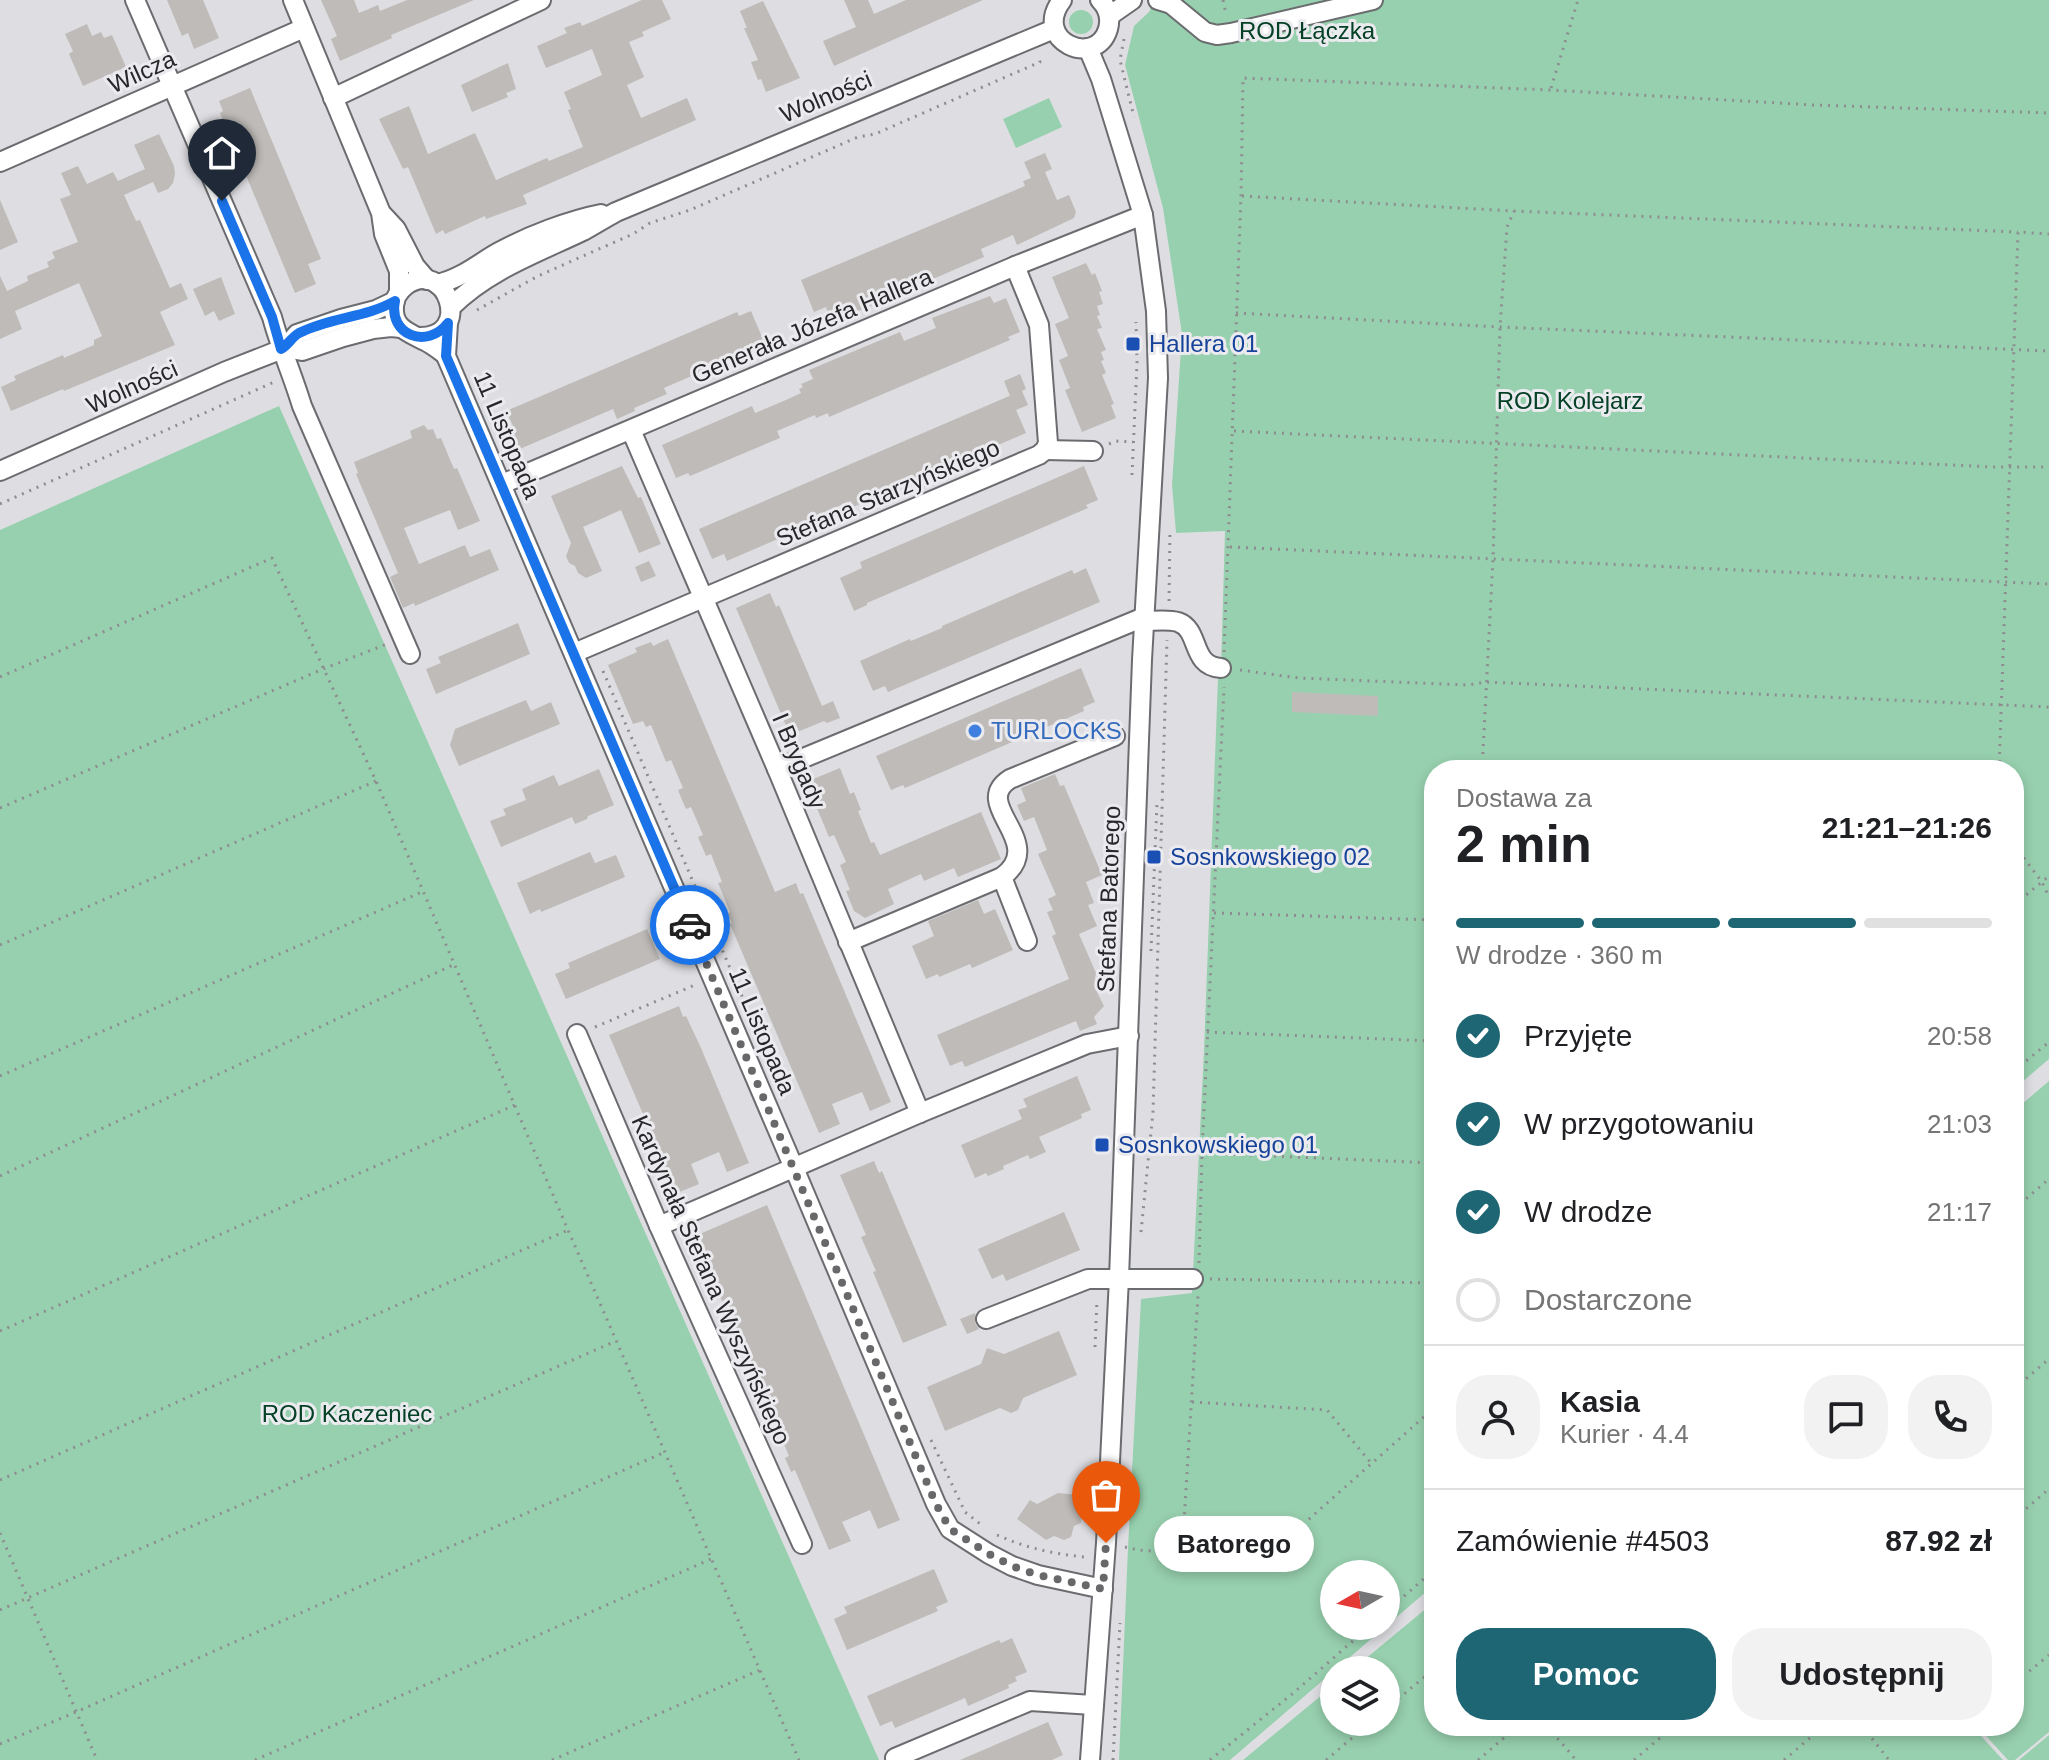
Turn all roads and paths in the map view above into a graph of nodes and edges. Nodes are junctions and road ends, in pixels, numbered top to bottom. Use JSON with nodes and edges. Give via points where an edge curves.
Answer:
{"nodes":[{"id":1,"x":135,"y":0,"type":"edge"},
{"id":2,"x":293,"y":0,"type":"edge"},
{"id":3,"x":541,"y":0,"type":"edge"},
{"id":4,"x":1062,"y":0,"type":"edge"},
{"id":5,"x":1132,"y":0,"type":"edge"},
{"id":6,"x":1158,"y":0,"type":"edge"},
{"id":7,"x":1373,"y":0,"type":"edge"},
{"id":8,"x":1578,"y":0,"type":"edge"},
{"id":9,"x":1104,"y":8,"type":"edge"},
{"id":10,"x":304,"y":28,"type":"junction"},
{"id":11,"x":1054,"y":29,"type":"junction"},
{"id":12,"x":1088,"y":48,"type":"junction"},
{"id":13,"x":1039,"y":58,"type":"dead end"},
{"id":14,"x":172,"y":85,"type":"junction"},
{"id":15,"x":1551,"y":90,"type":"junction"},
{"id":16,"x":333,"y":98,"type":"junction"},
{"id":17,"x":2049,"y":113,"type":"edge"},
{"id":18,"x":0,"y":162,"type":"edge"},
{"id":19,"x":1241,"y":196,"type":"junction"},
{"id":20,"x":1514,"y":211,"type":"junction"},
{"id":21,"x":616,"y":212,"type":"junction"},
{"id":22,"x":381,"y":213,"type":"junction"},
{"id":23,"x":1143,"y":215,"type":"junction"},
{"id":24,"x":2018,"y":232,"type":"junction"},
{"id":25,"x":2049,"y":234,"type":"edge"},
{"id":26,"x":1015,"y":266,"type":"junction"},
{"id":27,"x":432,"y":282,"type":"junction"},
{"id":28,"x":397,"y":296,"type":"junction"},
{"id":29,"x":472,"y":313,"type":"dead end"},
{"id":30,"x":1236,"y":313,"type":"junction"},
{"id":31,"x":450,"y":315,"type":"junction"},
{"id":32,"x":1500,"y":327,"type":"junction"},
{"id":33,"x":401,"y":328,"type":"junction"},
{"id":34,"x":418,"y":337,"type":"junction"},
{"id":35,"x":283,"y":349,"type":"junction"},
{"id":36,"x":2015,"y":350,"type":"junction"},
{"id":37,"x":2049,"y":351,"type":"edge"},
{"id":38,"x":446,"y":355,"type":"junction"},
{"id":39,"x":292,"y":375,"type":"junction"},
{"id":40,"x":631,"y":430,"type":"junction"},
{"id":41,"x":1232,"y":431,"type":"junction"},
{"id":42,"x":1133,"y":442,"type":"dead end"},
{"id":43,"x":1496,"y":444,"type":"junction"},
{"id":44,"x":1045,"y":450,"type":"junction"},
{"id":45,"x":1093,"y":451,"type":"joint"},
{"id":46,"x":2009,"y":466,"type":"junction"},
{"id":47,"x":2049,"y":467,"type":"edge"},
{"id":48,"x":0,"y":471,"type":"edge"},
{"id":49,"x":502,"y":484,"type":"junction"},
{"id":50,"x":0,"y":504,"type":"edge"},
{"id":51,"x":1228,"y":547,"type":"junction"},
{"id":52,"x":1493,"y":559,"type":"junction"},
{"id":53,"x":2007,"y":581,"type":"junction"},
{"id":54,"x":2049,"y":584,"type":"edge"},
{"id":55,"x":703,"y":599,"type":"junction"},
{"id":56,"x":1144,"y":619,"type":"junction"},
{"id":57,"x":596,"y":643,"type":"junction"},
{"id":58,"x":407,"y":647,"type":"joint"},
{"id":59,"x":574,"y":653,"type":"junction"},
{"id":60,"x":1223,"y":668,"type":"junction"},
{"id":61,"x":323,"y":669,"type":"junction"},
{"id":62,"x":0,"y":677,"type":"edge"},
{"id":63,"x":1486,"y":682,"type":"junction"},
{"id":64,"x":2000,"y":705,"type":"junction"},
{"id":65,"x":2049,"y":707,"type":"edge"},
{"id":66,"x":1115,"y":736,"type":"dead end"},
{"id":67,"x":1482,"y":760,"type":"edge"},
{"id":68,"x":1999,"y":760,"type":"edge"},
{"id":69,"x":777,"y":769,"type":"junction"},
{"id":70,"x":376,"y":781,"type":"junction"},
{"id":71,"x":0,"y":808,"type":"edge"},
{"id":72,"x":2024,"y":858,"type":"edge"},
{"id":73,"x":2049,"y":876,"type":"edge"},
{"id":74,"x":1002,"y":877,"type":"junction"},
{"id":75,"x":2042,"y":882,"type":"junction"},
{"id":76,"x":424,"y":891,"type":"junction"},
{"id":77,"x":2024,"y":897,"type":"edge"},
{"id":78,"x":2049,"y":897,"type":"edge"},
{"id":79,"x":1213,"y":913,"type":"junction"},
{"id":80,"x":1424,"y":920,"type":"edge"},
{"id":81,"x":1027,"y":941,"type":"dead end"},
{"id":82,"x":848,"y":942,"type":"junction"},
{"id":83,"x":0,"y":945,"type":"edge"},
{"id":84,"x":455,"y":964,"type":"junction"},
{"id":85,"x":702,"y":982,"type":"dead end"},
{"id":86,"x":1207,"y":1032,"type":"junction"},
{"id":87,"x":577,"y":1034,"type":"joint"},
{"id":88,"x":1129,"y":1036,"type":"junction"},
{"id":89,"x":1424,"y":1041,"type":"edge"},
{"id":90,"x":2049,"y":1042,"type":"edge"},
{"id":91,"x":766,"y":1051,"type":"dead end"},
{"id":92,"x":2024,"y":1063,"type":"edge"},
{"id":93,"x":0,"y":1076,"type":"edge"},
{"id":94,"x":515,"y":1105,"type":"junction"},
{"id":95,"x":920,"y":1113,"type":"junction"},
{"id":96,"x":1202,"y":1153,"type":"junction"},
{"id":97,"x":1424,"y":1163,"type":"edge"},
{"id":98,"x":794,"y":1168,"type":"junction"},
{"id":99,"x":0,"y":1176,"type":"edge"},
{"id":100,"x":2049,"y":1179,"type":"edge"},
{"id":101,"x":2024,"y":1200,"type":"edge"},
{"id":102,"x":659,"y":1226,"type":"junction"},
{"id":103,"x":568,"y":1230,"type":"junction"},
{"id":104,"x":1119,"y":1278,"type":"junction"},
{"id":105,"x":1196,"y":1279,"type":"junction"},
{"id":106,"x":1424,"y":1283,"type":"edge"},
{"id":107,"x":986,"y":1319,"type":"dead end"},
{"id":108,"x":0,"y":1331,"type":"edge"},
{"id":109,"x":616,"y":1341,"type":"junction"},
{"id":110,"x":2049,"y":1359,"type":"edge"},
{"id":111,"x":2024,"y":1380,"type":"edge"},
{"id":112,"x":1192,"y":1402,"type":"junction"},
{"id":113,"x":1424,"y":1417,"type":"edge"},
{"id":114,"x":929,"y":1435,"type":"dead end"},
{"id":115,"x":665,"y":1452,"type":"junction"},
{"id":116,"x":1372,"y":1463,"type":"junction"},
{"id":117,"x":0,"y":1480,"type":"edge"},
{"id":118,"x":2049,"y":1489,"type":"edge"},
{"id":119,"x":2024,"y":1510,"type":"edge"},
{"id":120,"x":0,"y":1533,"type":"edge"},
{"id":121,"x":1106,"y":1543,"type":"junction"},
{"id":122,"x":802,"y":1544,"type":"dead end"},
{"id":123,"x":1182,"y":1554,"type":"junction"},
{"id":124,"x":1084,"y":1557,"type":"dead end"},
{"id":125,"x":711,"y":1559,"type":"junction"},
{"id":126,"x":1424,"y":1579,"type":"edge"},
{"id":127,"x":1103,"y":1589,"type":"junction"},
{"id":128,"x":28,"y":1598,"type":"junction"},
{"id":129,"x":1400,"y":1600,"type":"edge"},
{"id":130,"x":0,"y":1610,"type":"edge"},
{"id":131,"x":1354,"y":1640,"type":"edge"},
{"id":132,"x":2049,"y":1655,"type":"edge"},
{"id":133,"x":760,"y":1670,"type":"junction"},
{"id":134,"x":2024,"y":1673,"type":"edge"},
{"id":135,"x":1424,"y":1677,"type":"edge"},
{"id":136,"x":1400,"y":1697,"type":"edge"},
{"id":137,"x":1093,"y":1705,"type":"junction"},
{"id":138,"x":76,"y":1712,"type":"junction"},
{"id":139,"x":1354,"y":1736,"type":"edge"},
{"id":140,"x":1506,"y":1736,"type":"edge"},
{"id":141,"x":1556,"y":1736,"type":"edge"},
{"id":142,"x":1662,"y":1736,"type":"edge"},
{"id":143,"x":1812,"y":1736,"type":"edge"},
{"id":144,"x":1870,"y":1736,"type":"edge"},
{"id":145,"x":0,"y":1744,"type":"edge"},
{"id":146,"x":895,"y":1758,"type":"dead end"},
{"id":147,"x":97,"y":1760,"type":"edge"},
{"id":148,"x":255,"y":1760,"type":"edge"},
{"id":149,"x":552,"y":1760,"type":"edge"},
{"id":150,"x":799,"y":1760,"type":"edge"},
{"id":151,"x":1090,"y":1760,"type":"edge"},
{"id":152,"x":1210,"y":1760,"type":"edge"},
{"id":153,"x":1326,"y":1760,"type":"edge"},
{"id":154,"x":1478,"y":1760,"type":"edge"},
{"id":155,"x":1576,"y":1760,"type":"edge"},
{"id":156,"x":1634,"y":1760,"type":"edge"},
{"id":157,"x":1784,"y":1760,"type":"edge"},
{"id":158,"x":1889,"y":1760,"type":"edge"}],
"edges":[{"from":1,"to":14,"type":"street"},
{"from":2,"to":10,"type":"street"},
{"from":3,"to":16,"type":"street"},
{"from":4,"to":11,"type":"street"},
{"from":5,"to":9,"type":"street"},
{"from":6,"to":7,"type":"street","via":[[1217,35]]},
{"from":8,"to":15,"type":"path"},
{"from":9,"to":12,"type":"street","via":[[1109,27],[1098,44]]},
{"from":10,"to":14,"type":"street","name":"Wilcza"},
{"from":10,"to":16,"type":"street"},
{"from":11,"to":12,"type":"street","via":[[1068,45]]},
{"from":11,"to":21,"type":"street","name":"Wolności"},
{"from":12,"to":23,"type":"street","name":"Stefana Batorego"},
{"from":13,"to":29,"type":"path","via":[[1040,62],[875,134],[650,223]]},
{"from":14,"to":18,"type":"street","name":"Wilcza"},
{"from":14,"to":35,"type":"street"},
{"from":15,"to":17,"type":"path"},
{"from":15,"to":19,"type":"path","via":[[1243,78]]},
{"from":16,"to":22,"type":"street"},
{"from":19,"to":20,"type":"path"},
{"from":19,"to":30,"type":"path"},
{"from":20,"to":24,"type":"path"},
{"from":20,"to":32,"type":"path","via":[[1507,227]]},
{"from":21,"to":27,"type":"street","name":"Wolności","via":[[581,218],[518,243],[455,278]]},
{"from":21,"to":31,"type":"street","name":"Wolności","via":[[506,267],[472,289]]},
{"from":22,"to":27,"type":"street","via":[[415,266]]},
{"from":22,"to":28,"type":"street","via":[[399,271]]},
{"from":23,"to":26,"type":"street","name":"Generała Józefa Hallera"},
{"from":23,"to":56,"type":"street","name":"Stefana Batorego","via":[[1156,311],[1158,378]]},
{"from":24,"to":25,"type":"path"},
{"from":24,"to":36,"type":"path"},
{"from":26,"to":40,"type":"street","name":"Generała Józefa Hallera"},
{"from":26,"to":44,"type":"street","via":[[1039,325]]},
{"from":27,"to":28,"type":"street","via":[[411,282]]},
{"from":27,"to":31,"type":"street","via":[[448,296]]},
{"from":28,"to":33,"type":"street","via":[[394,315]]},
{"from":28,"to":35,"type":"street","name":"Wolności","via":[[376,310],[297,334]]},
{"from":30,"to":32,"type":"path"},
{"from":30,"to":41,"type":"path"},
{"from":31,"to":34,"type":"street","via":[[438,333]]},
{"from":31,"to":38,"type":"street","name":"11 Listopada"},
{"from":32,"to":36,"type":"path"},
{"from":32,"to":43,"type":"path"},
{"from":33,"to":34,"type":"street"},
{"from":33,"to":35,"type":"street","name":"Wolności","via":[[373,329],[302,351]]},
{"from":34,"to":38,"type":"street","name":"11 Listopada"},
{"from":35,"to":39,"type":"street"},
{"from":35,"to":48,"type":"street","name":"Wolności"},
{"from":36,"to":37,"type":"path"},
{"from":36,"to":46,"type":"path"},
{"from":38,"to":49,"type":"street","name":"11 Listopada"},
{"from":39,"to":50,"type":"path"},
{"from":39,"to":58,"type":"street"},
{"from":40,"to":49,"type":"street","name":"Generała Józefa Hallera"},
{"from":40,"to":55,"type":"street","name":"I Brygady"},
{"from":41,"to":43,"type":"path"},
{"from":41,"to":51,"type":"path"},
{"from":42,"to":45,"type":"path","via":[[1116,441]]},
{"from":43,"to":46,"type":"path"},
{"from":43,"to":52,"type":"path"},
{"from":44,"to":45,"type":"street"},
{"from":44,"to":55,"type":"street","name":"Stefana Starzyńskiego"},
{"from":46,"to":47,"type":"path"},
{"from":46,"to":53,"type":"path"},
{"from":49,"to":59,"type":"street","name":"11 Listopada"},
{"from":51,"to":52,"type":"path"},
{"from":51,"to":60,"type":"path"},
{"from":52,"to":53,"type":"path"},
{"from":52,"to":63,"type":"path"},
{"from":53,"to":54,"type":"path"},
{"from":53,"to":64,"type":"path"},
{"from":55,"to":57,"type":"street","name":"Stefana Starzyńskiego"},
{"from":55,"to":69,"type":"street","name":"I Brygady"},
{"from":56,"to":60,"type":"street","via":[[1179,622],[1202,659]]},
{"from":56,"to":69,"type":"street"},
{"from":56,"to":88,"type":"street","name":"Stefana Batorego"},
{"from":57,"to":59,"type":"street","name":"Stefana Starzyńskiego"},
{"from":57,"to":91,"type":"path","via":[[600,664]]},
{"from":58,"to":61,"type":"path","via":[[394,642]]},
{"from":59,"to":98,"type":"street","name":"11 Listopada"},
{"from":60,"to":63,"type":"path","via":[[1315,678]]},
{"from":60,"to":79,"type":"path"},
{"from":61,"to":62,"type":"path","via":[[272,558]]},
{"from":61,"to":70,"type":"path"},
{"from":61,"to":71,"type":"path"},
{"from":63,"to":64,"type":"path"},
{"from":63,"to":67,"type":"path"},
{"from":64,"to":65,"type":"path"},
{"from":64,"to":68,"type":"path"},
{"from":66,"to":74,"type":"street","via":[[1001,785],[999,804],[1017,849],[1017,861]]},
{"from":69,"to":82,"type":"street","name":"I Brygady"},
{"from":70,"to":76,"type":"path"},
{"from":70,"to":83,"type":"path"},
{"from":72,"to":75,"type":"path"},
{"from":73,"to":75,"type":"path"},
{"from":74,"to":81,"type":"street"},
{"from":74,"to":82,"type":"street"},
{"from":75,"to":77,"type":"path"},
{"from":75,"to":78,"type":"path"},
{"from":76,"to":84,"type":"path"},
{"from":76,"to":93,"type":"path"},
{"from":79,"to":80,"type":"path"},
{"from":79,"to":86,"type":"path"},
{"from":82,"to":95,"type":"street","name":"I Brygady"},
{"from":84,"to":94,"type":"path"},
{"from":84,"to":99,"type":"path"},
{"from":85,"to":87,"type":"path"},
{"from":86,"to":89,"type":"path"},
{"from":86,"to":96,"type":"path"},
{"from":87,"to":102,"type":"street","name":"Kardynała Stefana Wyszyńskiego"},
{"from":88,"to":95,"type":"street","via":[[1087,1044]]},
{"from":88,"to":104,"type":"street","name":"Stefana Batorego"},
{"from":90,"to":92,"type":"path"},
{"from":94,"to":103,"type":"path"},
{"from":94,"to":108,"type":"path"},
{"from":95,"to":98,"type":"street"},
{"from":96,"to":97,"type":"path"},
{"from":96,"to":105,"type":"path"},
{"from":98,"to":102,"type":"street"},
{"from":98,"to":127,"type":"street","name":"11 Listopada","via":[[950,1529],[1012,1566]]},
{"from":100,"to":101,"type":"path"},
{"from":102,"to":122,"type":"street","name":"Kardynała Stefana Wyszyńskiego"},
{"from":103,"to":109,"type":"path"},
{"from":103,"to":117,"type":"path"},
{"from":104,"to":105,"type":"street"},
{"from":104,"to":107,"type":"street","via":[[1088,1279]]},
{"from":104,"to":121,"type":"street","name":"Stefana Batorego"},
{"from":105,"to":106,"type":"path"},
{"from":105,"to":112,"type":"path"},
{"from":109,"to":115,"type":"path"},
{"from":109,"to":128,"type":"path"},
{"from":110,"to":111,"type":"path"},
{"from":112,"to":116,"type":"path","via":[[1327,1410]]},
{"from":112,"to":123,"type":"path"},
{"from":113,"to":116,"type":"path"},
{"from":114,"to":124,"type":"path","via":[[965,1512],[1019,1545]]},
{"from":115,"to":125,"type":"path"},
{"from":115,"to":138,"type":"path"},
{"from":116,"to":123,"type":"path","via":[[1263,1560]]},
{"from":118,"to":119,"type":"path"},
{"from":120,"to":128,"type":"path"},
{"from":121,"to":123,"type":"path"},
{"from":121,"to":127,"type":"street","name":"Stefana Batorego"},
{"from":125,"to":133,"type":"path"},
{"from":125,"to":148,"type":"path"},
{"from":126,"to":129,"type":"path"},
{"from":127,"to":137,"type":"street","name":"Stefana Batorego"},
{"from":128,"to":130,"type":"path"},
{"from":128,"to":138,"type":"path"},
{"from":131,"to":152,"type":"path"},
{"from":132,"to":134,"type":"path"},
{"from":133,"to":149,"type":"path"},
{"from":133,"to":150,"type":"path"},
{"from":135,"to":136,"type":"path"},
{"from":137,"to":146,"type":"street","via":[[1030,1701]]},
{"from":137,"to":151,"type":"street","name":"Stefana Batorego"},
{"from":138,"to":145,"type":"path"},
{"from":138,"to":147,"type":"path"},
{"from":139,"to":153,"type":"path"},
{"from":140,"to":154,"type":"path"},
{"from":141,"to":155,"type":"path"},
{"from":142,"to":156,"type":"path"},
{"from":143,"to":157,"type":"path"},
{"from":144,"to":158,"type":"path"}]}
